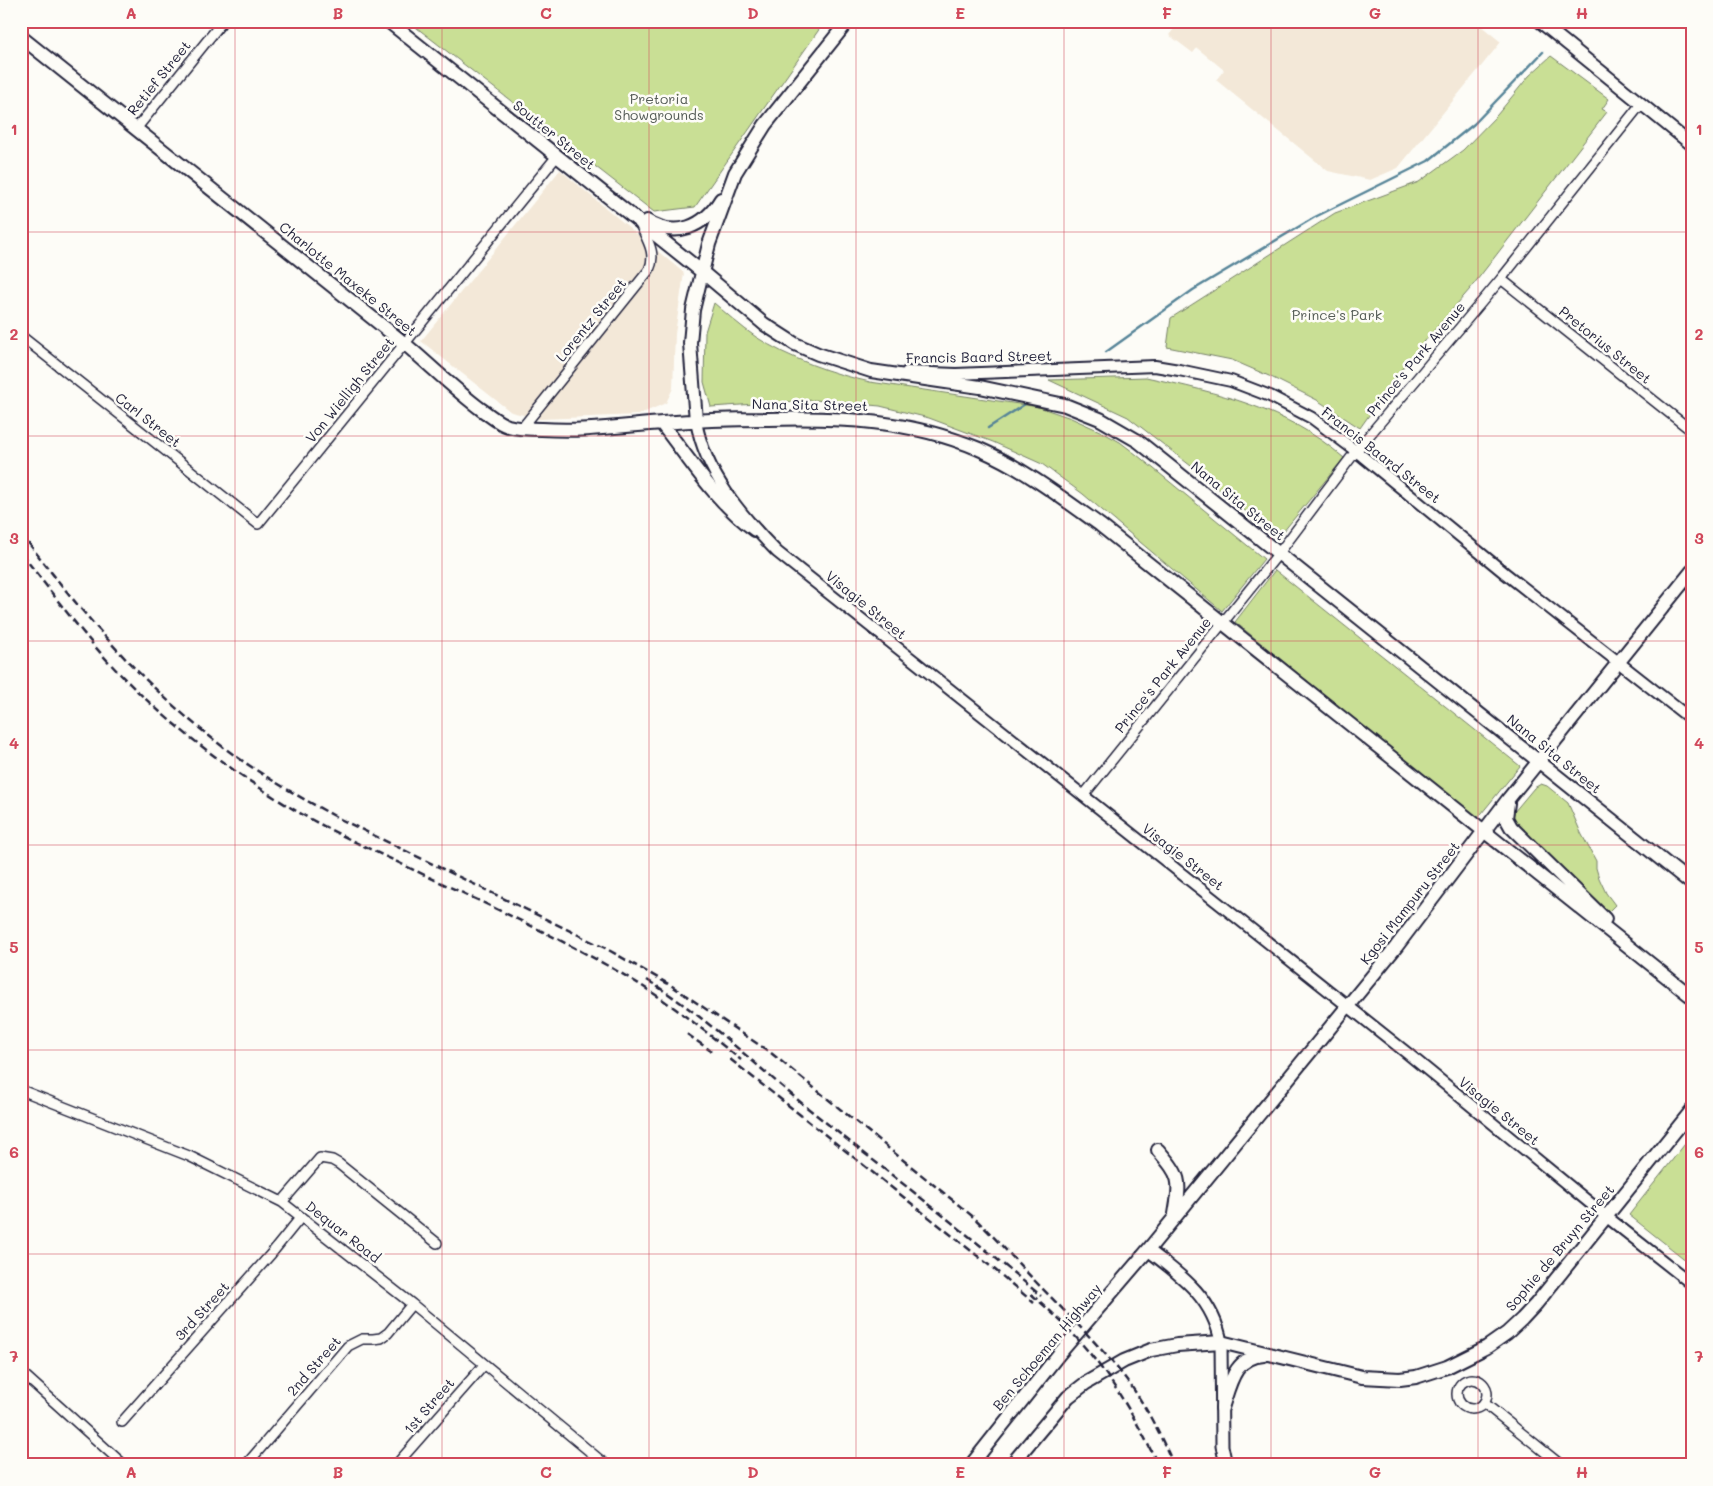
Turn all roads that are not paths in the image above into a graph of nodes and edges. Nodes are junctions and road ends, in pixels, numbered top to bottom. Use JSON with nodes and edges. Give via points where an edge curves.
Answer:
{"nodes":[{"id":1,"x":223,"y":21,"type":"edge"},
{"id":2,"x":388,"y":21,"type":"edge"},
{"id":3,"x":848,"y":21,"type":"edge"},
{"id":4,"x":1539,"y":21,"type":"edge"},
{"id":5,"x":21,"y":37,"type":"edge"},
{"id":6,"x":1641,"y":104,"type":"junction"},
{"id":7,"x":136,"y":129,"type":"junction"},
{"id":8,"x":1692,"y":145,"type":"edge"},
{"id":9,"x":557,"y":156,"type":"junction"},
{"id":10,"x":735,"y":172,"type":"junction"},
{"id":11,"x":612,"y":200,"type":"junction"},
{"id":12,"x":639,"y":222,"type":"junction"},
{"id":13,"x":701,"y":271,"type":"junction"},
{"id":14,"x":1501,"y":279,"type":"junction"},
{"id":15,"x":21,"y":336,"type":"edge"},
{"id":16,"x":405,"y":344,"type":"junction"},
{"id":17,"x":871,"y":371,"type":"junction"},
{"id":18,"x":696,"y":421,"type":"junction"},
{"id":19,"x":661,"y":423,"type":"junction"},
{"id":20,"x":522,"y":428,"type":"junction"},
{"id":21,"x":1692,"y":431,"type":"edge"},
{"id":22,"x":1356,"y":451,"type":"junction"},
{"id":23,"x":258,"y":524,"type":"joint"},
{"id":24,"x":755,"y":530,"type":"junction"},
{"id":25,"x":1279,"y":553,"type":"junction"},
{"id":26,"x":1692,"y":571,"type":"edge"},
{"id":27,"x":1223,"y":622,"type":"junction"},
{"id":28,"x":1619,"y":662,"type":"junction"},
{"id":29,"x":1692,"y":720,"type":"edge"},
{"id":30,"x":1539,"y":761,"type":"junction"},
{"id":31,"x":1082,"y":796,"type":"junction"},
{"id":32,"x":1510,"y":798,"type":"junction"},
{"id":33,"x":1485,"y":832,"type":"junction"},
{"id":34,"x":1692,"y":884,"type":"edge"},
{"id":35,"x":1636,"y":952,"type":"junction"},
{"id":36,"x":1692,"y":997,"type":"edge"},
{"id":37,"x":1348,"y":1006,"type":"junction"},
{"id":38,"x":21,"y":1090,"type":"edge"},
{"id":39,"x":1692,"y":1110,"type":"edge"},
{"id":40,"x":1158,"y":1150,"type":"dead end"},
{"id":41,"x":282,"y":1202,"type":"junction"},
{"id":42,"x":301,"y":1217,"type":"junction"},
{"id":43,"x":1174,"y":1217,"type":"junction"},
{"id":44,"x":1607,"y":1217,"type":"junction"},
{"id":45,"x":437,"y":1243,"type":"dead end"},
{"id":46,"x":1148,"y":1250,"type":"junction"},
{"id":47,"x":1692,"y":1284,"type":"edge"},
{"id":48,"x":412,"y":1304,"type":"junction"},
{"id":49,"x":1221,"y":1342,"type":"junction"},
{"id":50,"x":1277,"y":1355,"type":"junction"},
{"id":51,"x":484,"y":1365,"type":"junction"},
{"id":52,"x":21,"y":1372,"type":"edge"},
{"id":53,"x":1068,"y":1397,"type":"junction"},
{"id":54,"x":1484,"y":1403,"type":"dead end"},
{"id":55,"x":1222,"y":1408,"type":"junction"},
{"id":56,"x":122,"y":1422,"type":"dead end"},
{"id":57,"x":986,"y":1445,"type":"junction"},
{"id":58,"x":124,"y":1465,"type":"edge"},
{"id":59,"x":246,"y":1465,"type":"edge"},
{"id":60,"x":396,"y":1465,"type":"edge"},
{"id":61,"x":606,"y":1465,"type":"edge"},
{"id":62,"x":965,"y":1465,"type":"edge"},
{"id":63,"x":971,"y":1465,"type":"edge"},
{"id":64,"x":1011,"y":1465,"type":"edge"},
{"id":65,"x":1021,"y":1465,"type":"edge"},
{"id":66,"x":1226,"y":1465,"type":"edge"},
{"id":67,"x":1561,"y":1465,"type":"edge"}],
"edges":[{"from":1,"to":7,"type":"street","name":"Retief Street"},
{"from":2,"to":9,"type":"main road","name":"Soutter Street"},
{"from":3,"to":10,"type":"main road","via":[[765,125]]},
{"from":4,"to":6,"type":"main road"},
{"from":5,"to":7,"type":"main road","name":"Charlotte Maxeke Street"},
{"from":6,"to":8,"type":"main road"},
{"from":6,"to":14,"type":"street","name":"Prince's Park Avenue"},
{"from":7,"to":16,"type":"main road","name":"Charlotte Maxeke Street"},
{"from":9,"to":11,"type":"main road","name":"Soutter Street"},
{"from":9,"to":16,"type":"street","name":"Von Wielligh Street"},
{"from":10,"to":11,"type":"main road","via":[[711,211],[695,225],[683,229],[658,227]]},
{"from":10,"to":13,"type":"main road"},
{"from":11,"to":12,"type":"main road","name":"Soutter Street"},
{"from":12,"to":13,"type":"main road","name":"Soutter Street"},
{"from":12,"to":20,"type":"street","name":"Lorentz Street","via":[[653,254],[649,270]]},
{"from":13,"to":17,"type":"main road","name":"Nana Sita Street","via":[[745,309],[794,344]]},
{"from":13,"to":18,"type":"main road","via":[[690,343]]},
{"from":14,"to":21,"type":"street","name":"Pretorius Street"},
{"from":14,"to":22,"type":"street","name":"Prince's Park Avenue"},
{"from":15,"to":23,"type":"street","name":"Carl Street"},
{"from":16,"to":20,"type":"main road","name":"Charlotte Maxeke Street","via":[[495,420]]},
{"from":16,"to":23,"type":"street","name":"Von Wielligh Street"},
{"from":17,"to":22,"type":"street","name":"Francis Baard Street","via":[[956,374],[1145,366],[1178,370],[1230,381],[1270,396],[1312,418]]},
{"from":17,"to":25,"type":"main road","name":"Nana Sita Street","via":[[980,387],[1065,405],[1090,415],[1138,441]]},
{"from":18,"to":19,"type":"main road","name":"Charlotte Maxeke Street"},
{"from":18,"to":24,"type":"street","name":"Visagie Street","via":[[720,482]]},
{"from":18,"to":27,"type":"main road","name":"Nana Sita Street","via":[[823,418],[873,422],[912,427],[978,449],[1055,492]]},
{"from":19,"to":20,"type":"main road","name":"Charlotte Maxeke Street","via":[[602,430]]},
{"from":19,"to":24,"type":"main road","via":[[698,474],[736,515]]},
{"from":22,"to":25,"type":"street","name":"Prince's Park Avenue"},
{"from":22,"to":28,"type":"street","name":"Francis Baard Street"},
{"from":24,"to":31,"type":"street","name":"Visagie Street","via":[[777,552]]},
{"from":25,"to":27,"type":"street","name":"Prince's Park Avenue"},
{"from":25,"to":30,"type":"main road","name":"Nana Sita Street"},
{"from":26,"to":28,"type":"main road","name":"Kgosi Mampuru Street"},
{"from":27,"to":31,"type":"street","name":"Prince's Park Avenue"},
{"from":27,"to":33,"type":"main road","name":"Nana Sita Street"},
{"from":28,"to":29,"type":"street","name":"Francis Baard Street"},
{"from":28,"to":30,"type":"main road","name":"Kgosi Mampuru Street"},
{"from":30,"to":32,"type":"main road","name":"Kgosi Mampuru Street"},
{"from":30,"to":34,"type":"main road","name":"Nana Sita Street"},
{"from":31,"to":37,"type":"street","name":"Visagie Street"},
{"from":32,"to":33,"type":"main road","name":"Kgosi Mampuru Street"},
{"from":32,"to":35,"type":"main road","via":[[1505,813],[1511,827]]},
{"from":33,"to":35,"type":"main road","name":"Nana Sita Street"},
{"from":33,"to":37,"type":"main road","name":"Kgosi Mampuru Street"},
{"from":35,"to":36,"type":"main road","name":"Nana Sita Street"},
{"from":37,"to":43,"type":"main road","name":"Kgosi Mampuru Street"},
{"from":37,"to":44,"type":"street","name":"Visagie Street"},
{"from":38,"to":41,"type":"street","name":"Dequar Road","via":[[189,1156]]},
{"from":39,"to":44,"type":"main road","name":"Sophie de Bruyn Street"},
{"from":40,"to":43,"type":"main road","via":[[1175,1170],[1179,1182]]},
{"from":41,"to":42,"type":"street","name":"Dequar Road"},
{"from":41,"to":45,"type":"street","via":[[320,1158],[326,1158],[339,1164]]},
{"from":42,"to":48,"type":"street","name":"Dequar Road"},
{"from":42,"to":56,"type":"street","name":"3rd Street"},
{"from":43,"to":46,"type":"main road","name":"Kgosi Mampuru Street"},
{"from":44,"to":47,"type":"street","name":"Visagie Street"},
{"from":44,"to":50,"type":"main road","name":"Sophie de Bruyn Street","via":[[1522,1319],[1487,1347],[1447,1367],[1416,1377],[1378,1379]]},
{"from":46,"to":49,"type":"main road","via":[[1203,1298]]},
{"from":46,"to":57,"type":"main road","name":"Ben Schoeman Highway"},
{"from":48,"to":51,"type":"street","name":"Dequar Road"},
{"from":48,"to":59,"type":"street","name":"2nd Street","via":[[381,1338],[362,1339],[348,1346]]},
{"from":49,"to":50,"type":"main road","name":"Sophie de Bruyn Street"},
{"from":49,"to":53,"type":"main road","via":[[1151,1350],[1117,1365]]},
{"from":49,"to":55,"type":"main road"},
{"from":50,"to":55,"type":"main road","via":[[1252,1357],[1241,1364],[1231,1380]]},
{"from":51,"to":60,"type":"street","name":"1st Street"},
{"from":51,"to":61,"type":"street","name":"Dequar Road"},
{"from":52,"to":58,"type":"street"},
{"from":53,"to":64,"type":"main road"},
{"from":53,"to":65,"type":"main road"},
{"from":54,"to":67,"type":"street"},
{"from":55,"to":66,"type":"main road","via":[[1222,1446]]},
{"from":57,"to":62,"type":"main road"},
{"from":57,"to":63,"type":"main road","name":"Ben Schoeman Highway"}]}
